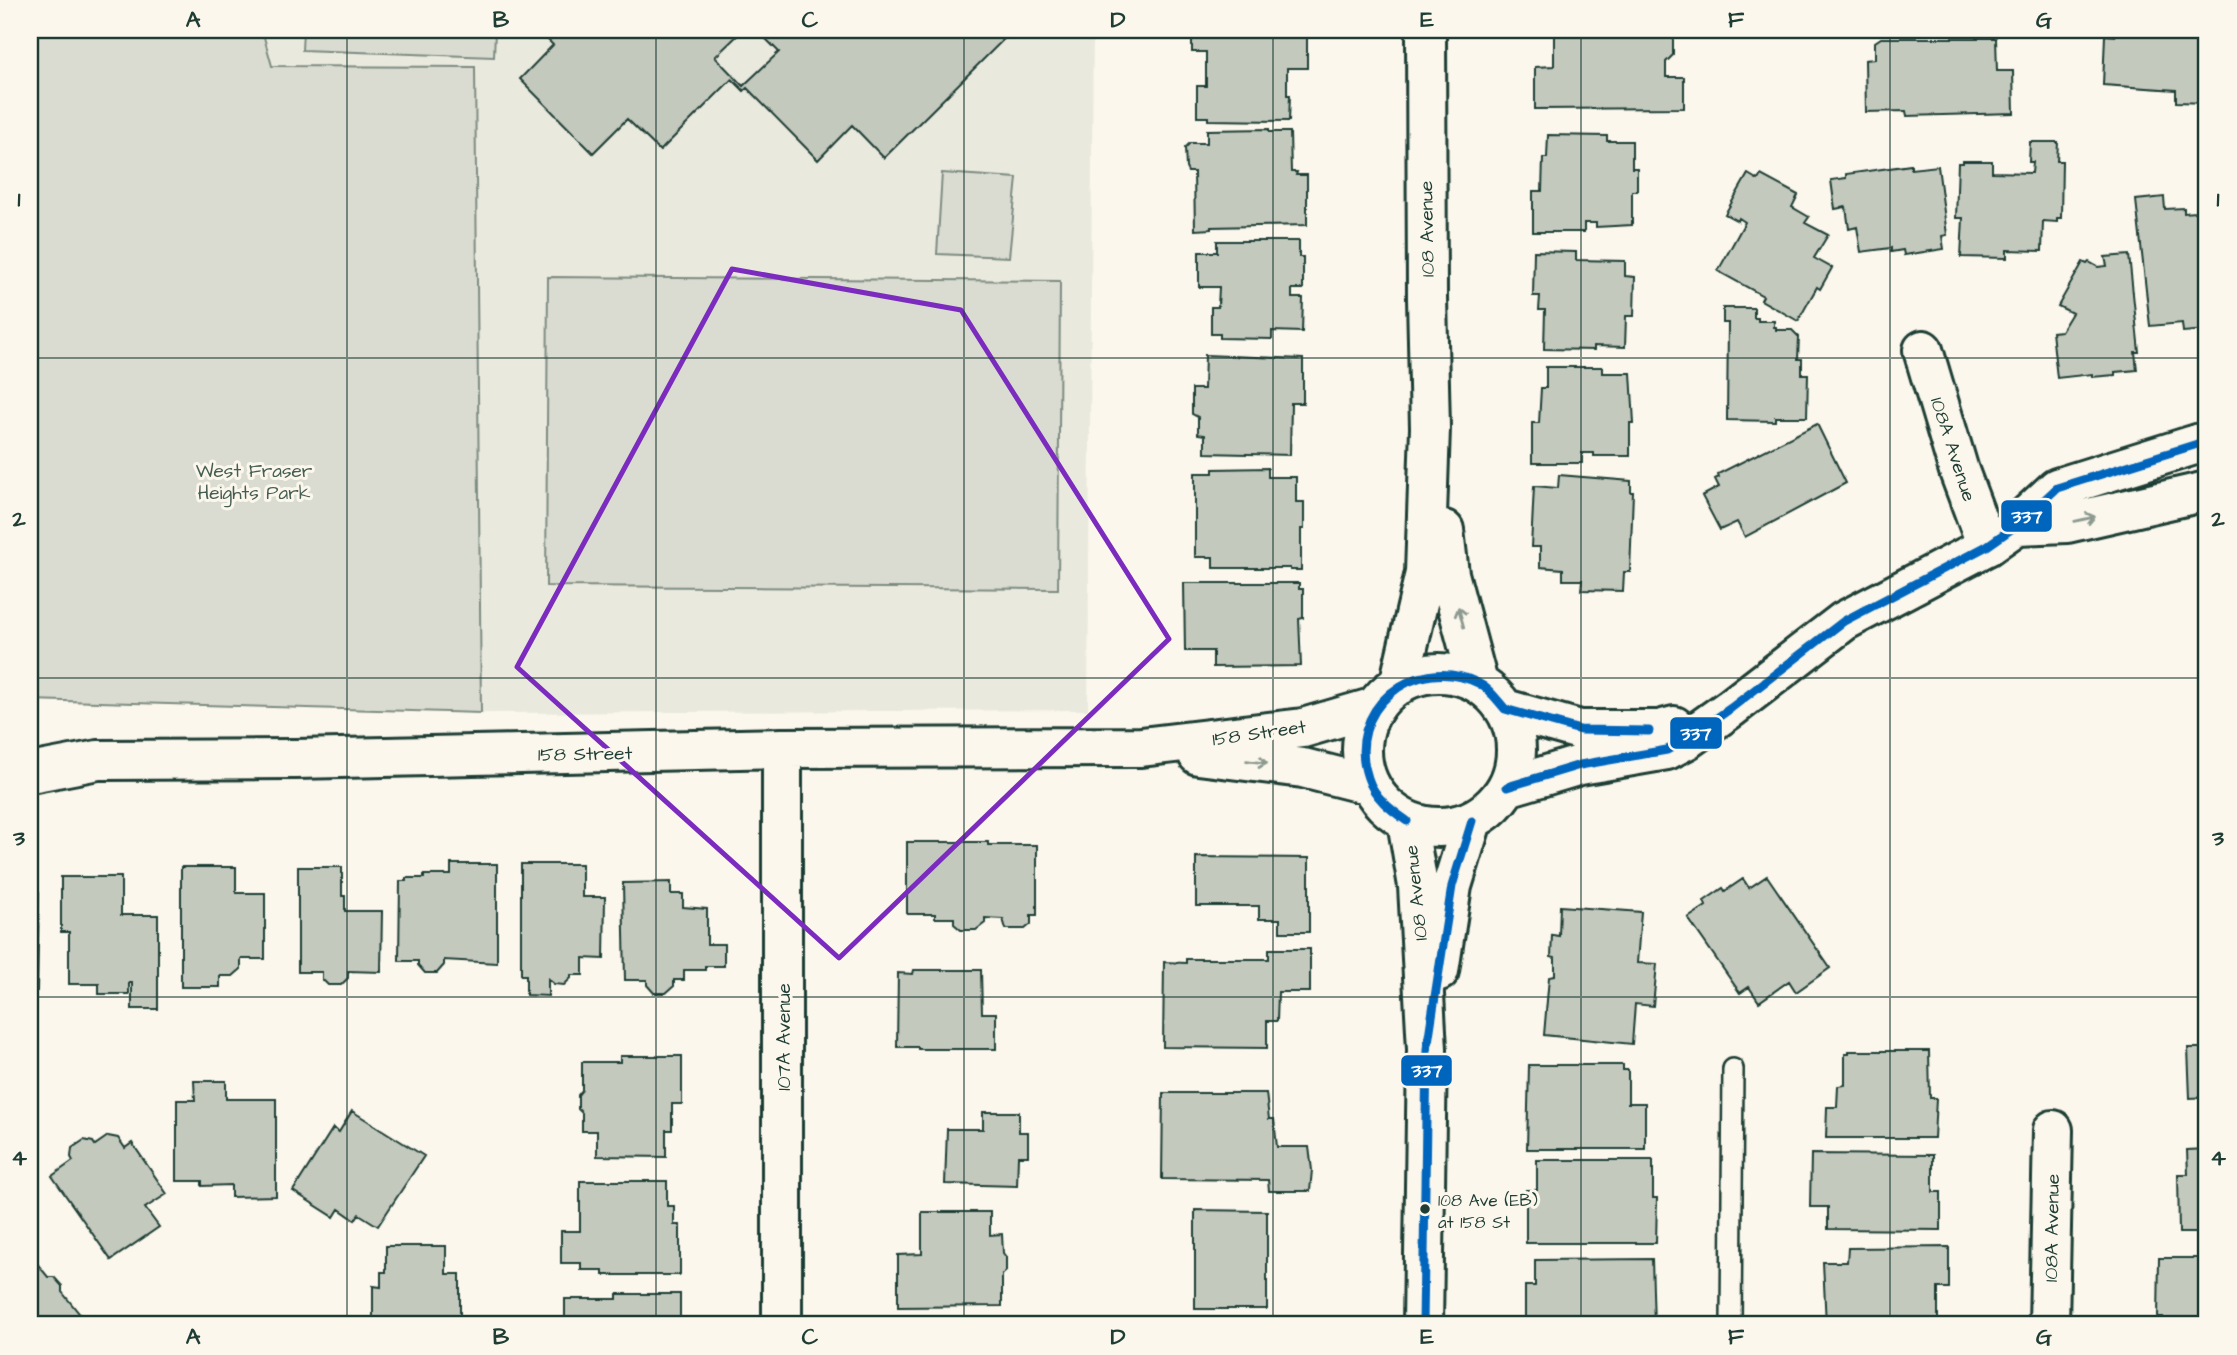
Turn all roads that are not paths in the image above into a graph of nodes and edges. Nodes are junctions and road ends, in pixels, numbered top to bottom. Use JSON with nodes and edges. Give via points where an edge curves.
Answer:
{"nodes":[{"id":1,"x":1426,"y":30,"type":"edge"},
{"id":2,"x":1923,"y":351,"type":"dead end"},
{"id":3,"x":1430,"y":428,"type":"junction"},
{"id":4,"x":2207,"y":441,"type":"edge"},
{"id":5,"x":2207,"y":491,"type":"edge"},
{"id":6,"x":2002,"y":535,"type":"junction"},
{"id":7,"x":1478,"y":683,"type":"junction"},
{"id":8,"x":1387,"y":696,"type":"junction"},
{"id":9,"x":1731,"y":708,"type":"junction"},
{"id":10,"x":1505,"y":709,"type":"junction"},
{"id":11,"x":1141,"y":747,"type":"junction"},
{"id":12,"x":782,"y":748,"type":"junction"},
{"id":13,"x":30,"y":773,"type":"edge"},
{"id":14,"x":1370,"y":785,"type":"junction"},
{"id":15,"x":1507,"y":787,"type":"junction"},
{"id":16,"x":1406,"y":821,"type":"junction"},
{"id":17,"x":1472,"y":821,"type":"junction"},
{"id":18,"x":1427,"y":1049,"type":"junction"},
{"id":19,"x":1733,"y":1069,"type":"dead end"},
{"id":20,"x":2053,"y":1130,"type":"dead end"},
{"id":21,"x":782,"y":1325,"type":"edge"},
{"id":22,"x":1423,"y":1325,"type":"edge"},
{"id":23,"x":1731,"y":1325,"type":"edge"},
{"id":24,"x":2049,"y":1325,"type":"edge"}],
"edges":[{"from":1,"to":3,"type":"street","name":"108 Avenue"},
{"from":2,"to":6,"type":"street","name":"108A Avenue","via":[[1959,471]]},
{"from":7,"to":3,"type":"street","name":"108 Avenue","one_way":true,"via":[[1450,574]]},
{"from":3,"to":8,"type":"street","name":"108 Avenue","via":[[1425,573]]},
{"from":4,"to":6,"type":"street","via":[[2057,488]]},
{"from":6,"to":5,"type":"street","one_way":true},
{"from":6,"to":9,"type":"street","via":[[1844,621]]},
{"from":7,"to":8,"type":"street","via":[[1438,673],[1418,676]]},
{"from":7,"to":10,"type":"street"},
{"from":8,"to":11,"type":"street","name":"158 Street","via":[[1303,728]]},
{"from":8,"to":14,"type":"street","via":[[1366,725],[1362,745]]},
{"from":9,"to":10,"type":"street","via":[[1659,730],[1636,731],[1580,730]]},
{"from":9,"to":15,"type":"street","via":[[1667,750],[1580,765]]},
{"from":10,"to":15,"type":"street","via":[[1517,748]]},
{"from":11,"to":12,"type":"street","name":"158 Street"},
{"from":11,"to":14,"type":"street","name":"158 Street","one_way":true,"via":[[1303,768]]},
{"from":12,"to":13,"type":"street","name":"158 Street","via":[[98,760]]},
{"from":12,"to":21,"type":"street","name":"107A Avenue"},
{"from":14,"to":16,"type":"street","via":[[1385,806]]},
{"from":15,"to":17,"type":"street","via":[[1492,807]]},
{"from":16,"to":17,"type":"street","via":[[1428,827]]},
{"from":16,"to":18,"type":"street","name":"108 Avenue","via":[[1418,887]]},
{"from":17,"to":18,"type":"street","name":"108 Avenue","via":[[1452,887]]},
{"from":18,"to":22,"type":"street","name":"108 Avenue"},
{"from":19,"to":23,"type":"lane"},
{"from":20,"to":24,"type":"street","name":"108A Avenue"}]}
